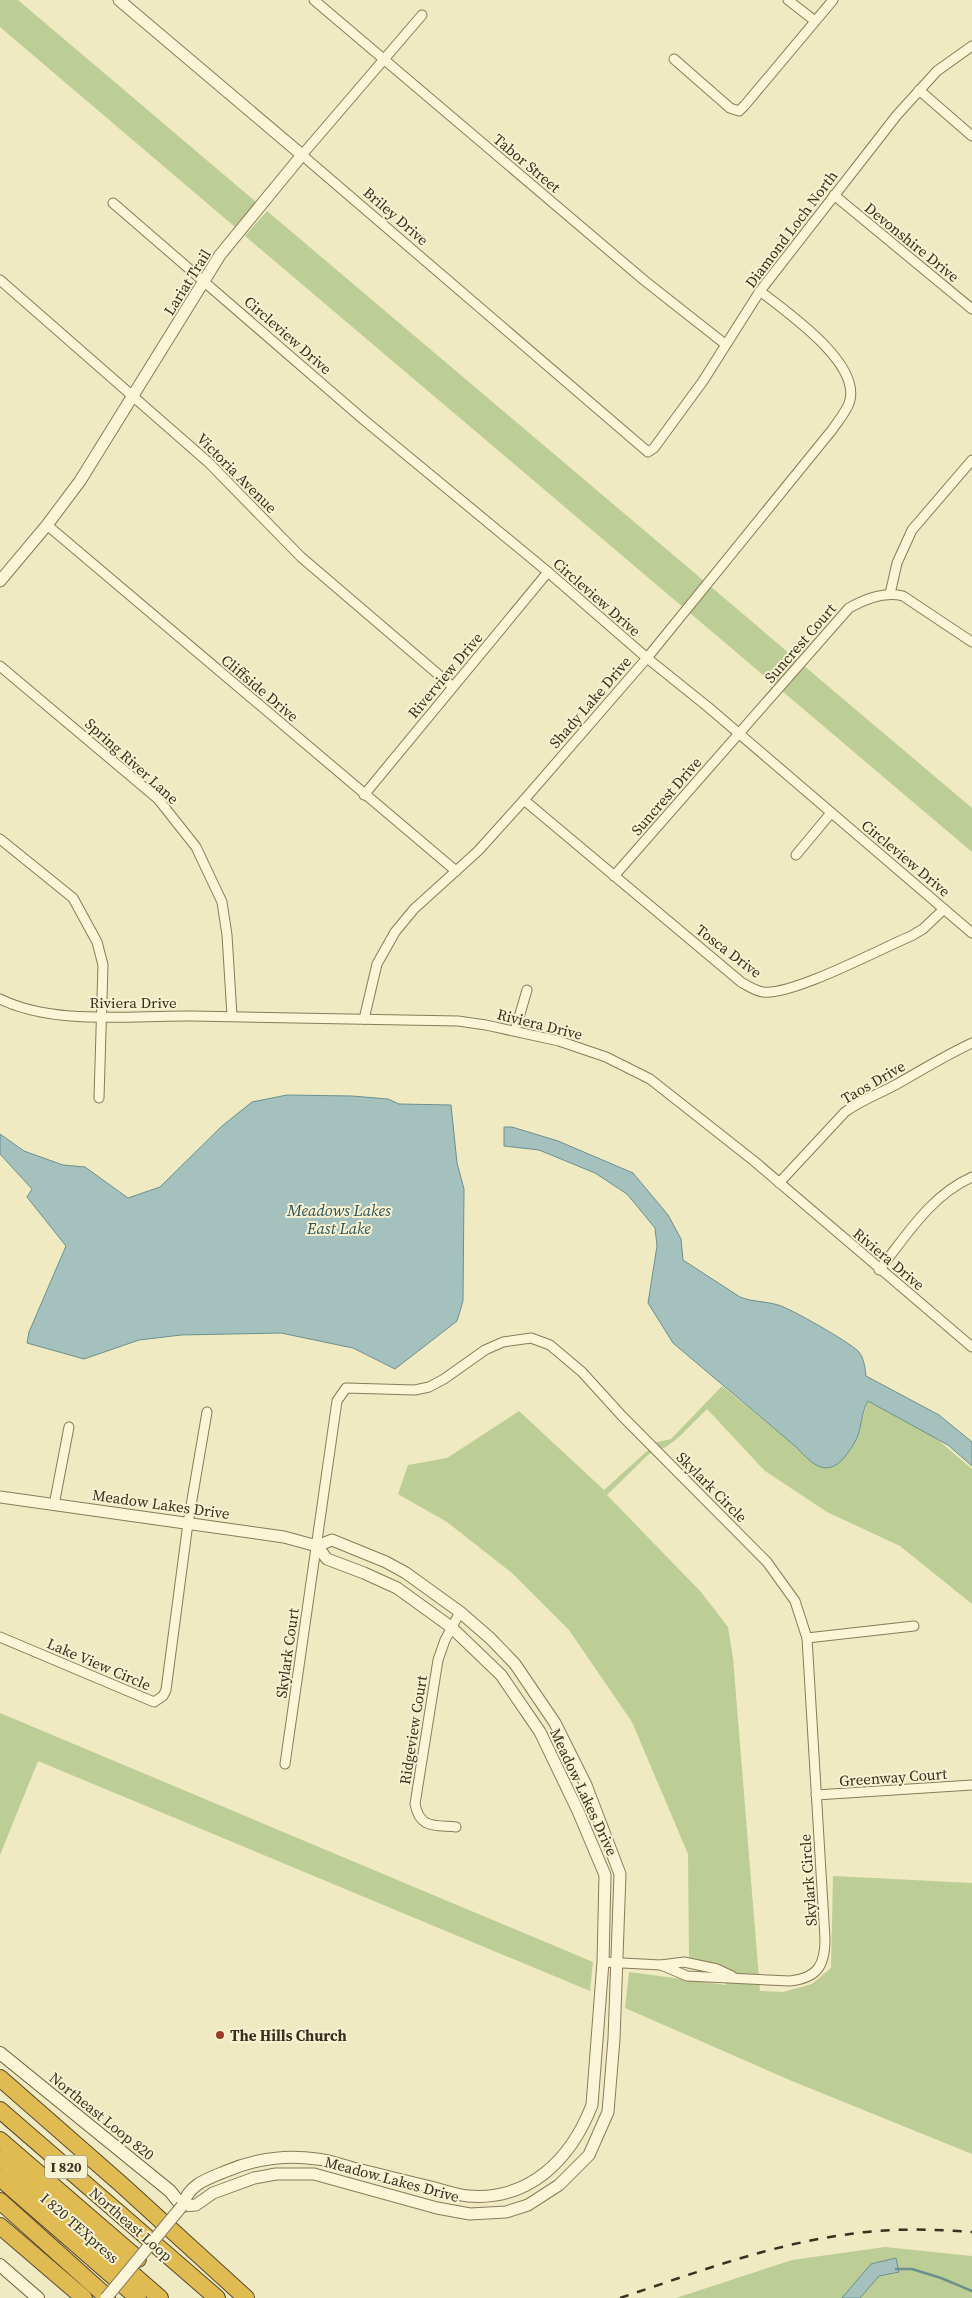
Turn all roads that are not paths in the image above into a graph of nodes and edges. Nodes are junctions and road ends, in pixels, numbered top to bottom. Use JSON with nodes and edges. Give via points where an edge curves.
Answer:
{"nodes":[{"id":1,"x":119,"y":0,"type":"edge"},
{"id":2,"x":314,"y":0,"type":"edge"},
{"id":3,"x":788,"y":0,"type":"edge"},
{"id":4,"x":833,"y":0,"type":"edge"},
{"id":5,"x":422,"y":15,"type":"dead end"},
{"id":6,"x":815,"y":21,"type":"junction"},
{"id":7,"x":972,"y":46,"type":"edge"},
{"id":8,"x":384,"y":60,"type":"junction"},
{"id":9,"x":674,"y":60,"type":"dead end"},
{"id":10,"x":919,"y":90,"type":"junction"},
{"id":11,"x":972,"y":136,"type":"edge"},
{"id":12,"x":302,"y":155,"type":"junction"},
{"id":13,"x":834,"y":195,"type":"junction"},
{"id":14,"x":113,"y":203,"type":"dead end"},
{"id":15,"x":0,"y":280,"type":"edge"},
{"id":16,"x":205,"y":281,"type":"junction"},
{"id":17,"x":760,"y":291,"type":"junction"},
{"id":18,"x":972,"y":309,"type":"edge"},
{"id":19,"x":725,"y":344,"type":"junction"},
{"id":20,"x":134,"y":396,"type":"junction"},
{"id":21,"x":654,"y":448,"type":"joint"},
{"id":22,"x":972,"y":460,"type":"edge"},
{"id":23,"x":47,"y":525,"type":"junction"},
{"id":24,"x":548,"y":572,"type":"junction"},
{"id":25,"x":0,"y":581,"type":"edge"},
{"id":26,"x":890,"y":594,"type":"junction"},
{"id":27,"x":972,"y":642,"type":"edge"},
{"id":28,"x":646,"y":658,"type":"junction"},
{"id":29,"x":0,"y":666,"type":"edge"},
{"id":30,"x":453,"y":687,"type":"junction"},
{"id":31,"x":739,"y":733,"type":"junction"},
{"id":32,"x":364,"y":795,"type":"junction"},
{"id":33,"x":524,"y":800,"type":"junction"},
{"id":34,"x":831,"y":813,"type":"junction"},
{"id":35,"x":0,"y":840,"type":"edge"},
{"id":36,"x":796,"y":855,"type":"dead end"},
{"id":37,"x":456,"y":871,"type":"junction"},
{"id":38,"x":614,"y":876,"type":"junction"},
{"id":39,"x":944,"y":909,"type":"junction"},
{"id":40,"x":972,"y":933,"type":"edge"},
{"id":41,"x":527,"y":990,"type":"dead end"},
{"id":42,"x":0,"y":999,"type":"edge"},
{"id":43,"x":232,"y":1016,"type":"junction"},
{"id":44,"x":102,"y":1017,"type":"junction"},
{"id":45,"x":364,"y":1019,"type":"junction"},
{"id":46,"x":515,"y":1031,"type":"junction"},
{"id":47,"x":972,"y":1043,"type":"edge"},
{"id":48,"x":99,"y":1098,"type":"dead end"},
{"id":49,"x":972,"y":1177,"type":"edge"},
{"id":50,"x":779,"y":1183,"type":"junction"},
{"id":51,"x":879,"y":1270,"type":"junction"},
{"id":52,"x":972,"y":1347,"type":"edge"},
{"id":53,"x":207,"y":1412,"type":"dead end"},
{"id":54,"x":69,"y":1427,"type":"dead end"},
{"id":55,"x":0,"y":1497,"type":"edge"},
{"id":56,"x":54,"y":1505,"type":"junction"},
{"id":57,"x":188,"y":1523,"type":"junction"},
{"id":58,"x":317,"y":1546,"type":"junction"},
{"id":59,"x":460,"y":1612,"type":"junction"},
{"id":60,"x":914,"y":1626,"type":"dead end"},
{"id":61,"x":452,"y":1628,"type":"junction"},
{"id":62,"x":0,"y":1637,"type":"edge"},
{"id":63,"x":806,"y":1638,"type":"junction"},
{"id":64,"x":285,"y":1764,"type":"dead end"},
{"id":65,"x":972,"y":1785,"type":"edge"},
{"id":66,"x":816,"y":1796,"type":"junction"},
{"id":67,"x":456,"y":1827,"type":"dead end"},
{"id":68,"x":603,"y":1962,"type":"junction"},
{"id":69,"x":618,"y":1962,"type":"junction"},
{"id":70,"x":661,"y":1965,"type":"junction"},
{"id":71,"x":737,"y":1978,"type":"junction"},
{"id":72,"x":0,"y":2053,"type":"edge"},
{"id":73,"x":0,"y":2078,"type":"edge"},
{"id":74,"x":0,"y":2110,"type":"edge"},
{"id":75,"x":0,"y":2140,"type":"edge"},
{"id":76,"x":0,"y":2158,"type":"edge"},
{"id":77,"x":0,"y":2178,"type":"edge"},
{"id":78,"x":0,"y":2201,"type":"edge"},
{"id":79,"x":182,"y":2206,"type":"junction"},
{"id":80,"x":0,"y":2226,"type":"edge"},
{"id":81,"x":138,"y":2260,"type":"junction"},
{"id":82,"x":0,"y":2265,"type":"edge"},
{"id":83,"x":106,"y":2297,"type":"edge"},
{"id":84,"x":38,"y":2298,"type":"edge"},
{"id":85,"x":84,"y":2298,"type":"edge"},
{"id":86,"x":138,"y":2298,"type":"edge"},
{"id":87,"x":160,"y":2298,"type":"edge"},
{"id":88,"x":216,"y":2298,"type":"edge"},
{"id":89,"x":246,"y":2298,"type":"edge"}],
"edges":[{"from":1,"to":12,"type":"street","name":"Briley Drive"},
{"from":2,"to":8,"type":"street","name":"Tabor Street"},
{"from":3,"to":6,"type":"street"},
{"from":4,"to":6,"type":"street"},
{"from":5,"to":8,"type":"street","name":"Lariat Trail"},
{"from":6,"to":9,"type":"street","via":[[738,110],[730,108]]},
{"from":7,"to":10,"type":"street","name":"Diamond Loch North","via":[[937,71]]},
{"from":8,"to":12,"type":"street","name":"Lariat Trail"},
{"from":8,"to":19,"type":"street","name":"Tabor Street","via":[[645,281]]},
{"from":10,"to":11,"type":"street"},
{"from":10,"to":13,"type":"street","name":"Diamond Loch North"},
{"from":12,"to":16,"type":"street","name":"Lariat Trail","via":[[220,255]]},
{"from":12,"to":21,"type":"street","name":"Briley Drive","via":[[648,452]]},
{"from":13,"to":17,"type":"street","name":"Diamond Loch North"},
{"from":13,"to":18,"type":"street","name":"Devonshire Drive"},
{"from":14,"to":16,"type":"street","name":"Circleview Drive"},
{"from":15,"to":20,"type":"street","name":"Victoria Avenue"},
{"from":16,"to":20,"type":"street","name":"Lariat Trail"},
{"from":16,"to":24,"type":"street","name":"Circleview Drive","via":[[364,420]]},
{"from":17,"to":19,"type":"street","name":"Diamond Loch North"},
{"from":17,"to":28,"type":"street","name":"Shady Lake Drive","via":[[827,348],[843,370],[851,391],[850,401],[832,430]]},
{"from":19,"to":21,"type":"street","name":"Diamond Loch North","via":[[703,381]]},
{"from":20,"to":23,"type":"street","name":"Lariat Trail","via":[[80,482]]},
{"from":20,"to":30,"type":"street","name":"Victoria Avenue","via":[[208,462],[301,557]]},
{"from":22,"to":26,"type":"street","via":[[912,530],[897,563]]},
{"from":23,"to":25,"type":"street","name":"Lariat Trail"},
{"from":23,"to":32,"type":"street","name":"Cliffside Drive"},
{"from":24,"to":28,"type":"street","name":"Circleview Drive"},
{"from":24,"to":30,"type":"street","name":"Riverview Drive"},
{"from":26,"to":27,"type":"street","via":[[903,596]]},
{"from":26,"to":31,"type":"street","name":"Suncrest Court","via":[[849,608]]},
{"from":28,"to":31,"type":"street","name":"Circleview Drive"},
{"from":28,"to":33,"type":"street","name":"Shady Lake Drive"},
{"from":29,"to":43,"type":"street","name":"Spring River Lane","via":[[158,799],[196,847],[222,902]]},
{"from":30,"to":32,"type":"street","name":"Riverview Drive"},
{"from":31,"to":34,"type":"street","name":"Circleview Drive"},
{"from":31,"to":38,"type":"street","name":"Suncrest Drive"},
{"from":32,"to":37,"type":"street","name":"Cliffside Drive"},
{"from":33,"to":37,"type":"street","name":"Shady Lake Drive"},
{"from":33,"to":38,"type":"street","name":"Tosca Drive"},
{"from":34,"to":36,"type":"street"},
{"from":34,"to":39,"type":"street","name":"Circleview Drive"},
{"from":35,"to":44,"type":"street","via":[[74,898],[82,911],[97,942],[103,965]]},
{"from":37,"to":45,"type":"street","name":"Shady Lake Drive","via":[[414,909],[382,951]]},
{"from":38,"to":39,"type":"street","name":"Tosca Drive","via":[[742,982],[762,992],[778,992],[808,982],[911,936]]},
{"from":39,"to":40,"type":"street","name":"Circleview Drive"},
{"from":41,"to":46,"type":"street"},
{"from":42,"to":44,"type":"street","name":"Riviera Drive","via":[[38,1011]]},
{"from":43,"to":44,"type":"street","name":"Riviera Drive"},
{"from":43,"to":45,"type":"street","name":"Riviera Drive"},
{"from":44,"to":48,"type":"street"},
{"from":45,"to":46,"type":"street","name":"Riviera Drive","via":[[458,1021]]},
{"from":46,"to":50,"type":"street","name":"Riviera Drive","via":[[606,1057],[650,1079]]},
{"from":47,"to":50,"type":"street","name":"Taos Drive","via":[[845,1112]]},
{"from":49,"to":51,"type":"street","via":[[950,1188],[929,1207]]},
{"from":50,"to":51,"type":"street","name":"Riviera Drive"},
{"from":51,"to":52,"type":"street","name":"Riviera Drive"},
{"from":53,"to":57,"type":"street"},
{"from":54,"to":56,"type":"street"},
{"from":55,"to":56,"type":"street","name":"Meadow Lakes Drive"},
{"from":56,"to":57,"type":"street","name":"Meadow Lakes Drive"},
{"from":57,"to":58,"type":"street","name":"Meadow Lakes Drive","via":[[284,1537]]},
{"from":57,"to":62,"type":"street","name":"Lake View Circle","via":[[166,1690],[158,1701]]},
{"from":58,"to":59,"type":"street","name":"Meadow Lakes Drive","via":[[332,1540],[386,1562]]},
{"from":58,"to":61,"type":"street","name":"Meadow Lakes Drive","via":[[327,1559],[397,1588]]},
{"from":58,"to":63,"type":"street","name":"Skylark Circle","via":[[337,1401],[346,1388],[396,1391],[429,1387],[485,1350],[512,1339],[530,1338],[550,1345],[582,1372],[767,1562],[795,1601]]},
{"from":58,"to":64,"type":"street","name":"Skylark Court"},
{"from":59,"to":61,"type":"street","name":"Ridgeview Court"},
{"from":59,"to":69,"type":"street","name":"Meadow Lakes Drive","via":[[515,1664],[555,1723],[586,1785],[620,1874]]},
{"from":60,"to":63,"type":"street"},
{"from":61,"to":67,"type":"street","name":"Ridgeview Court","via":[[438,1660],[415,1804],[422,1821]]},
{"from":61,"to":68,"type":"street","name":"Meadow Lakes Drive","via":[[501,1675],[520,1701],[540,1732],[578,1811],[604,1876]]},
{"from":63,"to":66,"type":"street","name":"Skylark Circle"},
{"from":65,"to":66,"type":"street","name":"Greenway Court"},
{"from":66,"to":71,"type":"street","name":"Skylark Circle","via":[[825,1939],[823,1959],[819,1968],[804,1980]]},
{"from":68,"to":69,"type":"street","name":"Skylark Circle"},
{"from":68,"to":79,"type":"street","name":"Meadow Lakes Drive","via":[[592,2105],[569,2151],[544,2174],[520,2189],[493,2196],[467,2196],[317,2159],[270,2158],[205,2180],[186,2193]]},
{"from":69,"to":70,"type":"street","name":"Skylark Circle"},
{"from":69,"to":79,"type":"street","name":"Meadow Lakes Drive","via":[[608,2112],[588,2154],[545,2196],[506,2212],[470,2214],[314,2174],[276,2174],[254,2178],[213,2193],[196,2205]]},
{"from":70,"to":71,"type":"street","name":"Skylark Circle","via":[[687,1976]]},
{"from":70,"to":71,"type":"street","name":"Skylark Circle","via":[[684,1962],[717,1969]]},
{"from":72,"to":79,"type":"main road","name":"Northeast Loop 820","via":[[170,2191]]},
{"from":73,"to":89,"type":"highway"},
{"from":74,"to":88,"type":"highway","name":"Northeast Loop","number":"I 820"},
{"from":75,"to":81,"type":"highway"},
{"from":76,"to":87,"type":"highway","name":"I 820 TEXpress"},
{"from":77,"to":86,"type":"highway","name":"I 820 TEXpress"},
{"from":78,"to":83,"type":"highway"},
{"from":79,"to":81,"type":"street","bridge":true},
{"from":80,"to":85,"type":"highway"},
{"from":81,"to":83,"type":"street","bridge":true},
{"from":82,"to":84,"type":"main road"}]}
